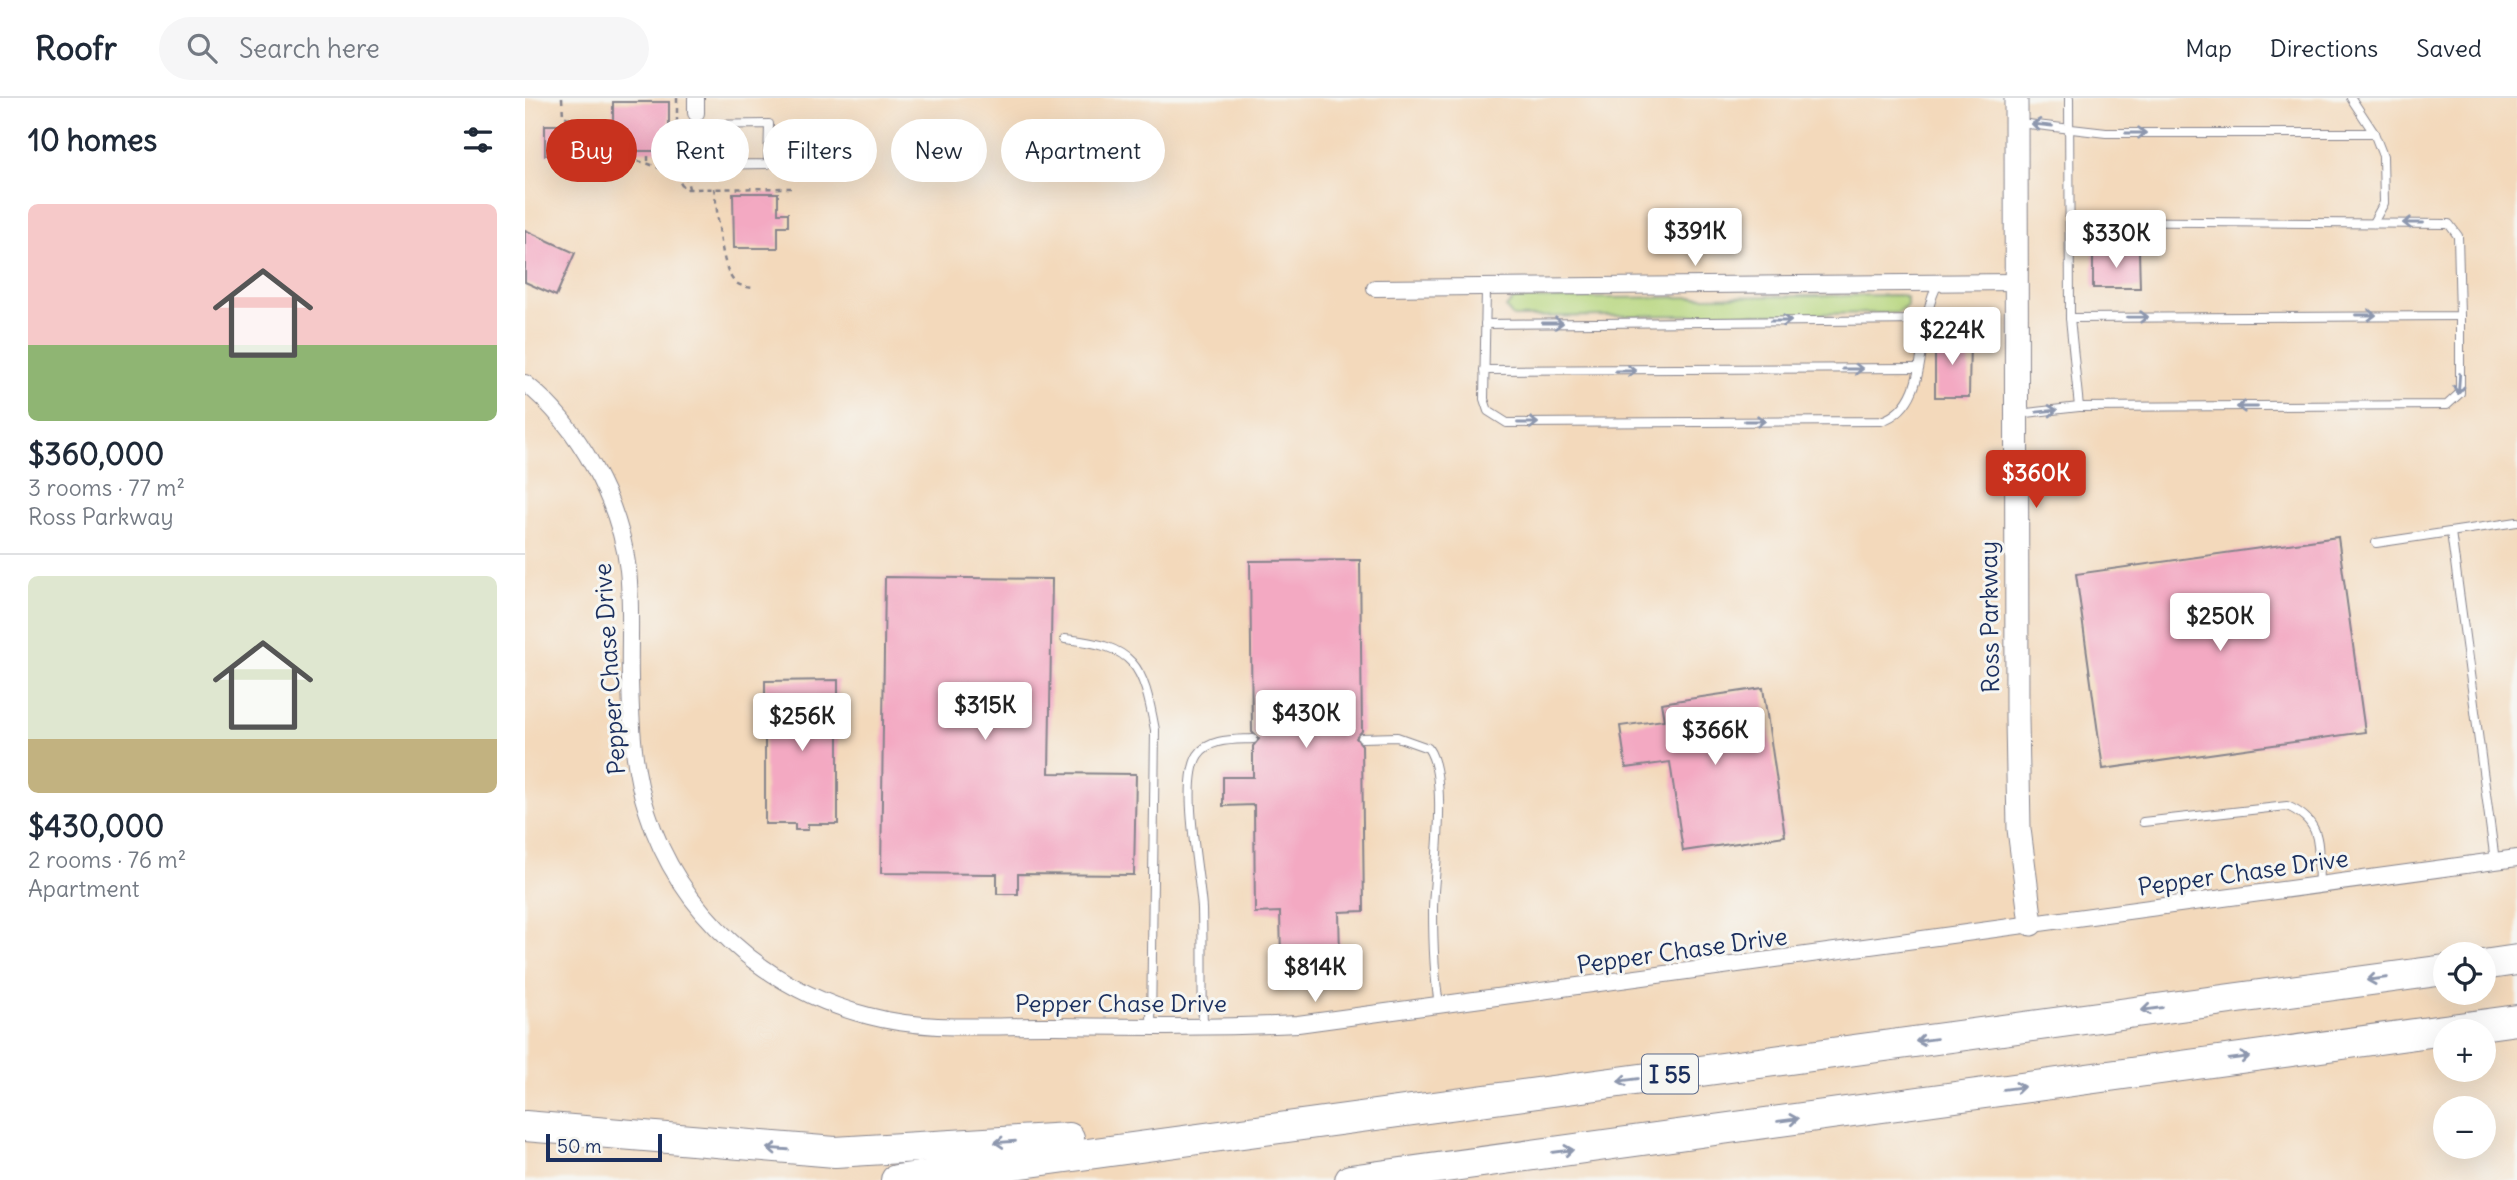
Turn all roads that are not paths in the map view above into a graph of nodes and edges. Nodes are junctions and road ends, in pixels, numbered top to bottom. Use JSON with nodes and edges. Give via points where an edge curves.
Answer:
{"nodes":[{"id":1,"x":2016,"y":98,"type":"edge"},
{"id":2,"x":2069,"y":98,"type":"edge"},
{"id":3,"x":2351,"y":98,"type":"edge"},
{"id":4,"x":696,"y":112,"type":"edge"},
{"id":5,"x":2016,"y":123,"type":"junction"},
{"id":6,"x":2069,"y":128,"type":"junction"},
{"id":7,"x":2374,"y":133,"type":"junction"},
{"id":8,"x":2071,"y":221,"type":"junction"},
{"id":9,"x":2373,"y":223,"type":"junction"},
{"id":10,"x":2015,"y":282,"type":"junction"},
{"id":11,"x":1938,"y":284,"type":"junction"},
{"id":12,"x":1375,"y":288,"type":"dead end"},
{"id":13,"x":1486,"y":289,"type":"junction"},
{"id":14,"x":2461,"y":316,"type":"junction"},
{"id":15,"x":2070,"y":318,"type":"junction"},
{"id":16,"x":1925,"y":320,"type":"junction"},
{"id":17,"x":1485,"y":324,"type":"junction"},
{"id":18,"x":1918,"y":368,"type":"junction"},
{"id":19,"x":1484,"y":370,"type":"junction"},
{"id":20,"x":525,"y":383,"type":"edge"},
{"id":21,"x":2079,"y":407,"type":"junction"},
{"id":22,"x":2016,"y":414,"type":"junction"},
{"id":23,"x":2517,"y":522,"type":"edge"},
{"id":24,"x":2451,"y":532,"type":"junction"},
{"id":25,"x":2376,"y":543,"type":"dead end"},
{"id":26,"x":1065,"y":639,"type":"dead end"},
{"id":27,"x":1362,"y":738,"type":"dead end"},
{"id":28,"x":1252,"y":739,"type":"dead end"},
{"id":29,"x":2143,"y":822,"type":"dead end"},
{"id":30,"x":2517,"y":858,"type":"edge"},
{"id":31,"x":2495,"y":861,"type":"junction"},
{"id":32,"x":2319,"y":885,"type":"junction"},
{"id":33,"x":2031,"y":924,"type":"junction"},
{"id":34,"x":2517,"y":960,"type":"edge"},
{"id":35,"x":2496,"y":963,"type":"edge"},
{"id":36,"x":2433,"y":972,"type":"edge"},
{"id":37,"x":1439,"y":1005,"type":"junction"},
{"id":38,"x":2517,"y":1020,"type":"edge"},
{"id":39,"x":1151,"y":1027,"type":"junction"},
{"id":40,"x":1203,"y":1027,"type":"junction"},
{"id":41,"x":525,"y":1126,"type":"edge"},
{"id":42,"x":1170,"y":1142,"type":"junction"},
{"id":43,"x":1514,"y":1158,"type":"junction"},
{"id":44,"x":896,"y":1180,"type":"edge"},
{"id":45,"x":1350,"y":1180,"type":"edge"},
{"id":46,"x":1384,"y":1180,"type":"edge"}],
"edges":[{"from":1,"to":5,"type":"street","name":"Ross Parkway"},
{"from":2,"to":6,"type":"lane"},
{"from":3,"to":7,"type":"lane"},
{"from":4,"to":4,"type":"lane","via":[[697,165],[768,164],[769,124]]},
{"from":6,"to":5,"type":"lane","one_way":true},
{"from":5,"to":10,"type":"street","name":"Ross Parkway"},
{"from":6,"to":7,"type":"lane","one_way":true,"via":[[2106,133]]},
{"from":6,"to":8,"type":"lane"},
{"from":7,"to":9,"type":"lane","via":[[2383,156],[2385,204]]},
{"from":8,"to":9,"type":"lane"},
{"from":8,"to":15,"type":"lane"},
{"from":14,"to":9,"type":"lane","one_way":true,"via":[[2458,236],[2453,226]]},
{"from":10,"to":11,"type":"street"},
{"from":10,"to":22,"type":"street","name":"Ross Parkway"},
{"from":11,"to":13,"type":"street"},
{"from":11,"to":16,"type":"lane"},
{"from":12,"to":13,"type":"street"},
{"from":13,"to":17,"type":"lane"},
{"from":15,"to":14,"type":"lane","one_way":true},
{"from":14,"to":21,"type":"lane","one_way":true,"via":[[2460,393],[2447,405]]},
{"from":15,"to":21,"type":"lane"},
{"from":17,"to":16,"type":"lane","one_way":true},
{"from":16,"to":18,"type":"lane"},
{"from":17,"to":19,"type":"lane"},
{"from":19,"to":18,"type":"lane","one_way":true},
{"from":19,"to":18,"type":"lane","one_way":true,"via":[[1488,411],[1511,423],[1881,421],[1908,405]]},
{"from":20,"to":39,"type":"street","name":"Pepper Chase Drive","via":[[579,444],[612,512],[628,567],[633,739],[644,800],[676,876],[719,930],[765,970],[815,997],[870,1017],[951,1025]]},
{"from":22,"to":21,"type":"lane","one_way":true},
{"from":22,"to":33,"type":"street","name":"Ross Parkway","via":[[2019,829]]},
{"from":23,"to":24,"type":"lane"},
{"from":24,"to":25,"type":"lane"},
{"from":24,"to":31,"type":"lane"},
{"from":26,"to":39,"type":"lane","via":[[1112,647],[1126,655],[1141,674],[1150,699],[1155,730]]},
{"from":27,"to":37,"type":"lane","via":[[1410,740],[1428,748],[1437,769],[1433,908]]},
{"from":28,"to":40,"type":"lane","via":[[1211,744],[1198,755],[1192,773],[1191,808],[1202,906]]},
{"from":29,"to":32,"type":"lane","via":[[2287,806],[2307,815],[2316,832]]},
{"from":30,"to":31,"type":"street","name":"Pepper Chase Drive"},
{"from":31,"to":32,"type":"street","name":"Pepper Chase Drive"},
{"from":32,"to":33,"type":"street","name":"Pepper Chase Drive"},
{"from":33,"to":37,"type":"street","name":"Pepper Chase Drive"},
{"from":34,"to":35,"type":"highway"},
{"from":36,"to":42,"type":"highway","number":"I 55","one_way":true},
{"from":37,"to":40,"type":"street","name":"Pepper Chase Drive","via":[[1299,1024]]},
{"from":43,"to":38,"type":"highway","one_way":true},
{"from":39,"to":40,"type":"street","name":"Pepper Chase Drive"},
{"from":42,"to":41,"type":"highway","one_way":true,"via":[[1104,1136],[835,1152]]},
{"from":42,"to":44,"type":"highway","number":"I 55"},
{"from":43,"to":45,"type":"highway"},
{"from":43,"to":46,"type":"highway"}]}
